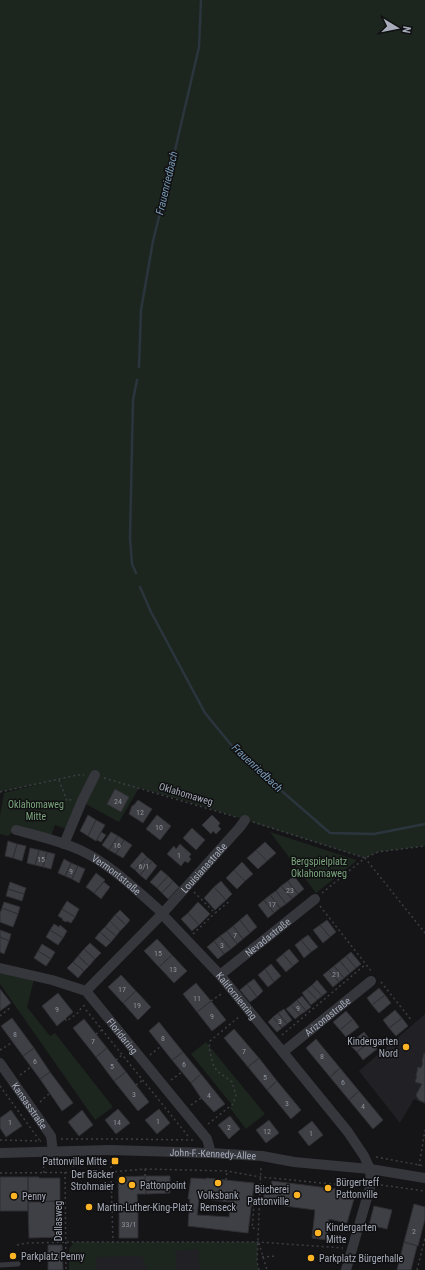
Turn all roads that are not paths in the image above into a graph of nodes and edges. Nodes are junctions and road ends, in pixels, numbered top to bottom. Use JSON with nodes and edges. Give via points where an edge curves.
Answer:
{"nodes":[{"id":1,"x":95,"y":776,"type":"road end"},
{"id":2,"x":244,"y":820,"type":"road end"},
{"id":3,"x":16,"y":830,"type":"dead end"},
{"id":4,"x":64,"y":844,"type":"junction"},
{"id":5,"x":315,"y":899,"type":"road end"},
{"id":6,"x":162,"y":914,"type":"junction"},
{"id":7,"x":0,"y":968,"type":"edge"},
{"id":8,"x":220,"y":975,"type":"junction"},
{"id":9,"x":373,"y":978,"type":"road end"},
{"id":10,"x":86,"y":991,"type":"junction"},
{"id":11,"x":283,"y":1052,"type":"junction"},
{"id":12,"x":0,"y":1062,"type":"edge"},
{"id":13,"x":53,"y":1152,"type":"junction"},
{"id":14,"x":0,"y":1153,"type":"edge"},
{"id":15,"x":211,"y":1153,"type":"junction"},
{"id":16,"x":370,"y":1169,"type":"junction"},
{"id":17,"x":421,"y":1178,"type":"edge"},
{"id":18,"x":18,"y":1264,"type":"dead end"},
{"id":19,"x":0,"y":1265,"type":"edge"},
{"id":20,"x":346,"y":1270,"type":"edge"}],
"edges":[{"from":1,"to":4,"type":"street"},
{"from":2,"to":6,"type":"street","name":"Louisianastraße"},
{"from":3,"to":4,"type":"street","name":"Vermontstraße"},
{"from":4,"to":6,"type":"street","name":"Vermontstraße","via":[[81,850],[116,873]]},
{"from":5,"to":8,"type":"street","name":"Nevadastraße"},
{"from":6,"to":8,"type":"street","name":"Kalifornienring"},
{"from":6,"to":10,"type":"street"},
{"from":7,"to":10,"type":"street"},
{"from":8,"to":11,"type":"street","name":"Kalifornienring"},
{"from":9,"to":11,"type":"street","name":"Arizonastraße"},
{"from":10,"to":15,"type":"street","name":"Floridaring","via":[[207,1139]]},
{"from":11,"to":16,"type":"street","name":"Kalifornienring","via":[[348,1132]]},
{"from":12,"to":13,"type":"street","name":"Kansasstraße","via":[[51,1136]]},
{"from":13,"to":14,"type":"street","name":"John-F.-Kennedy-Allee"},
{"from":13,"to":15,"type":"street","name":"John-F.-Kennedy-Allee","via":[[110,1150]]},
{"from":15,"to":16,"type":"street","name":"John-F.-Kennedy-Allee","via":[[262,1156],[294,1162]]},
{"from":16,"to":17,"type":"street","name":"John-F.-Kennedy-Allee"},
{"from":16,"to":20,"type":"street","via":[[371,1184]]},
{"from":18,"to":19,"type":"lane"}]}
